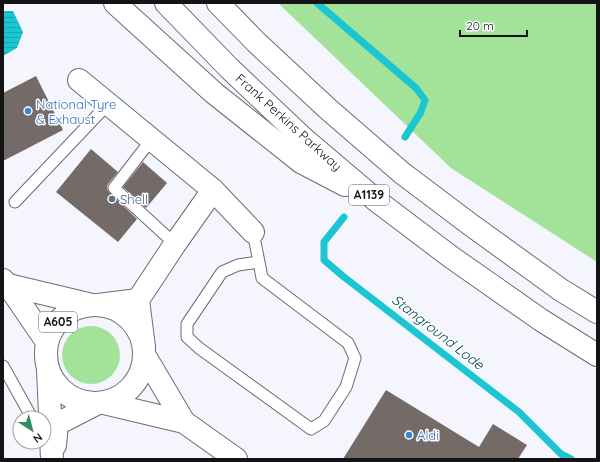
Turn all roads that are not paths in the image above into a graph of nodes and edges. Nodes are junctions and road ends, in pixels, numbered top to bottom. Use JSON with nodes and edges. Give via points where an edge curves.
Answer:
{"nodes":[{"id":1,"x":115,"y":3,"type":"edge"},
{"id":2,"x":166,"y":3,"type":"edge"},
{"id":3,"x":218,"y":3,"type":"edge"},
{"id":4,"x":80,"y":80,"type":"dead end"},
{"id":5,"x":108,"y":104,"type":"junction"},
{"id":6,"x":151,"y":140,"type":"junction"},
{"id":7,"x":213,"y":190,"type":"junction"},
{"id":8,"x":15,"y":202,"type":"dead end"},
{"id":9,"x":377,"y":202,"type":"junction"},
{"id":10,"x":253,"y":232,"type":"joint"},
{"id":11,"x":175,"y":244,"type":"junction"},
{"id":12,"x":259,"y":262,"type":"junction"},
{"id":13,"x":6,"y":283,"type":"edge"},
{"id":14,"x":138,"y":300,"type":"junction"},
{"id":15,"x":95,"y":305,"type":"junction"},
{"id":16,"x":597,"y":312,"type":"edge"},
{"id":17,"x":47,"y":342,"type":"junction"},
{"id":18,"x":144,"y":351,"type":"junction"},
{"id":19,"x":597,"y":355,"type":"edge"},
{"id":20,"x":3,"y":366,"type":"edge"},
{"id":21,"x":48,"y":370,"type":"junction"},
{"id":22,"x":100,"y":403,"type":"junction"},
{"id":23,"x":28,"y":410,"type":"edge"},
{"id":24,"x":184,"y":422,"type":"junction"},
{"id":25,"x":46,"y":450,"type":"edge"},
{"id":26,"x":51,"y":459,"type":"edge"},
{"id":27,"x":236,"y":459,"type":"edge"}],
"edges":[{"from":1,"to":9,"type":"main road","number":"A1139","via":[[214,93],[301,162]]},
{"from":2,"to":9,"type":"main road","name":"Frank Perkins Parkway","number":"A1139","via":[[235,74]]},
{"from":3,"to":16,"type":"main road","number":"A1139","via":[[323,104],[402,173],[555,285]]},
{"from":4,"to":5,"type":"main road"},
{"from":5,"to":6,"type":"main road"},
{"from":5,"to":8,"type":"lane"},
{"from":6,"to":7,"type":"main road"},
{"from":6,"to":11,"type":"lane","via":[[114,188]]},
{"from":7,"to":10,"type":"main road"},
{"from":7,"to":11,"type":"main road"},
{"from":9,"to":19,"type":"main road","name":"Frank Perkins Parkway","number":"A1139","via":[[528,311]]},
{"from":10,"to":12,"type":"lane"},
{"from":11,"to":14,"type":"main road"},
{"from":12,"to":12,"type":"lane","via":[[262,278],[348,343],[355,358],[346,387],[324,421],[311,429],[187,337],[187,324],[222,272],[238,265]]},
{"from":13,"to":15,"type":"main road","number":"A605"},
{"from":13,"to":17,"type":"main road","number":"A605"},
{"from":14,"to":15,"type":"main road"},
{"from":14,"to":18,"type":"main road"},
{"from":15,"to":17,"type":"main road","number":"A605","via":[[77,308],[63,316],[53,328]]},
{"from":15,"to":18,"type":"main road","number":"A605","via":[[114,309],[128,318],[139,331]]},
{"from":17,"to":21,"type":"main road","number":"A605"},
{"from":18,"to":22,"type":"main road","via":[[141,372],[132,387],[120,398]]},
{"from":18,"to":24,"type":"main road","number":"A605"},
{"from":20,"to":23,"type":"lane"},
{"from":21,"to":22,"type":"main road","number":"A605","via":[[55,384],[66,395],[80,402]]},
{"from":21,"to":26,"type":"main road"},
{"from":22,"to":24,"type":"main road","number":"A605"},
{"from":22,"to":26,"type":"main road","via":[[57,424]]},
{"from":24,"to":27,"type":"main road","number":"A605"},
{"from":25,"to":26,"type":"lane"}]}
